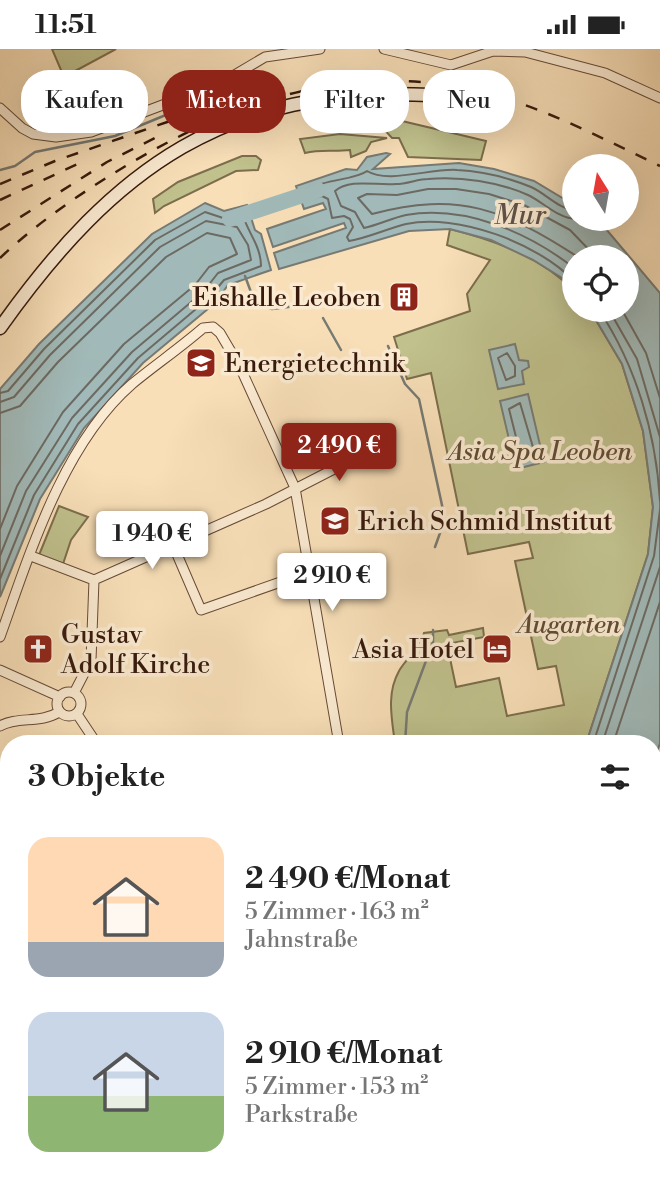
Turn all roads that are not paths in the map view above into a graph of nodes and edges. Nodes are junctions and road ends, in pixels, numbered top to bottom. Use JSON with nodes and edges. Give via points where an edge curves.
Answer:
{"nodes":[{"id":1,"x":320,"y":49,"type":"edge"},
{"id":2,"x":384,"y":49,"type":"edge"},
{"id":3,"x":503,"y":50,"type":"edge"},
{"id":4,"x":263,"y":53,"type":"edge"},
{"id":5,"x":423,"y":95,"type":"edge"},
{"id":6,"x":660,"y":98,"type":"edge"},
{"id":7,"x":0,"y":108,"type":"edge"},
{"id":8,"x":0,"y":328,"type":"edge"},
{"id":9,"x":369,"y":451,"type":"dead end"},
{"id":10,"x":295,"y":488,"type":"junction"},
{"id":11,"x":173,"y":545,"type":"junction"},
{"id":12,"x":31,"y":556,"type":"junction"},
{"id":13,"x":309,"y":572,"type":"junction"},
{"id":14,"x":94,"y":580,"type":"junction"},
{"id":15,"x":0,"y":637,"type":"edge"},
{"id":16,"x":0,"y":670,"type":"edge"},
{"id":17,"x":74,"y":693,"type":"junction"},
{"id":18,"x":60,"y":697,"type":"junction"},
{"id":19,"x":59,"y":712,"type":"junction"},
{"id":20,"x":77,"y":714,"type":"junction"},
{"id":21,"x":1,"y":726,"type":"edge"},
{"id":22,"x":91,"y":735,"type":"edge"},
{"id":23,"x":337,"y":735,"type":"edge"}],
"edges":[{"from":1,"to":4,"type":"street"},
{"from":2,"to":3,"type":"street","via":[[451,65]]},
{"from":3,"to":6,"type":"street","via":[[605,73]]},
{"from":4,"to":7,"type":"street","via":[[221,83],[91,132],[56,137],[33,134]]},
{"from":5,"to":8,"type":"main road","via":[[313,99],[233,122],[177,147],[82,229]]},
{"from":9,"to":10,"type":"street"},
{"from":10,"to":11,"type":"street"},
{"from":10,"to":12,"type":"street","via":[[240,366],[220,333],[213,327],[203,328],[132,384],[96,425],[49,505]]},
{"from":10,"to":13,"type":"street"},
{"from":11,"to":13,"type":"street","via":[[201,610]]},
{"from":11,"to":14,"type":"street"},
{"from":12,"to":14,"type":"street"},
{"from":12,"to":15,"type":"street"},
{"from":13,"to":23,"type":"street"},
{"from":14,"to":17,"type":"street","via":[[92,660]]},
{"from":16,"to":18,"type":"street"},
{"from":17,"to":18,"type":"street"},
{"from":17,"to":20,"type":"street","via":[[81,701]]},
{"from":18,"to":19,"type":"street"},
{"from":19,"to":20,"type":"street","via":[[68,717]]},
{"from":19,"to":21,"type":"street","via":[[43,720]]},
{"from":20,"to":22,"type":"street"}]}
